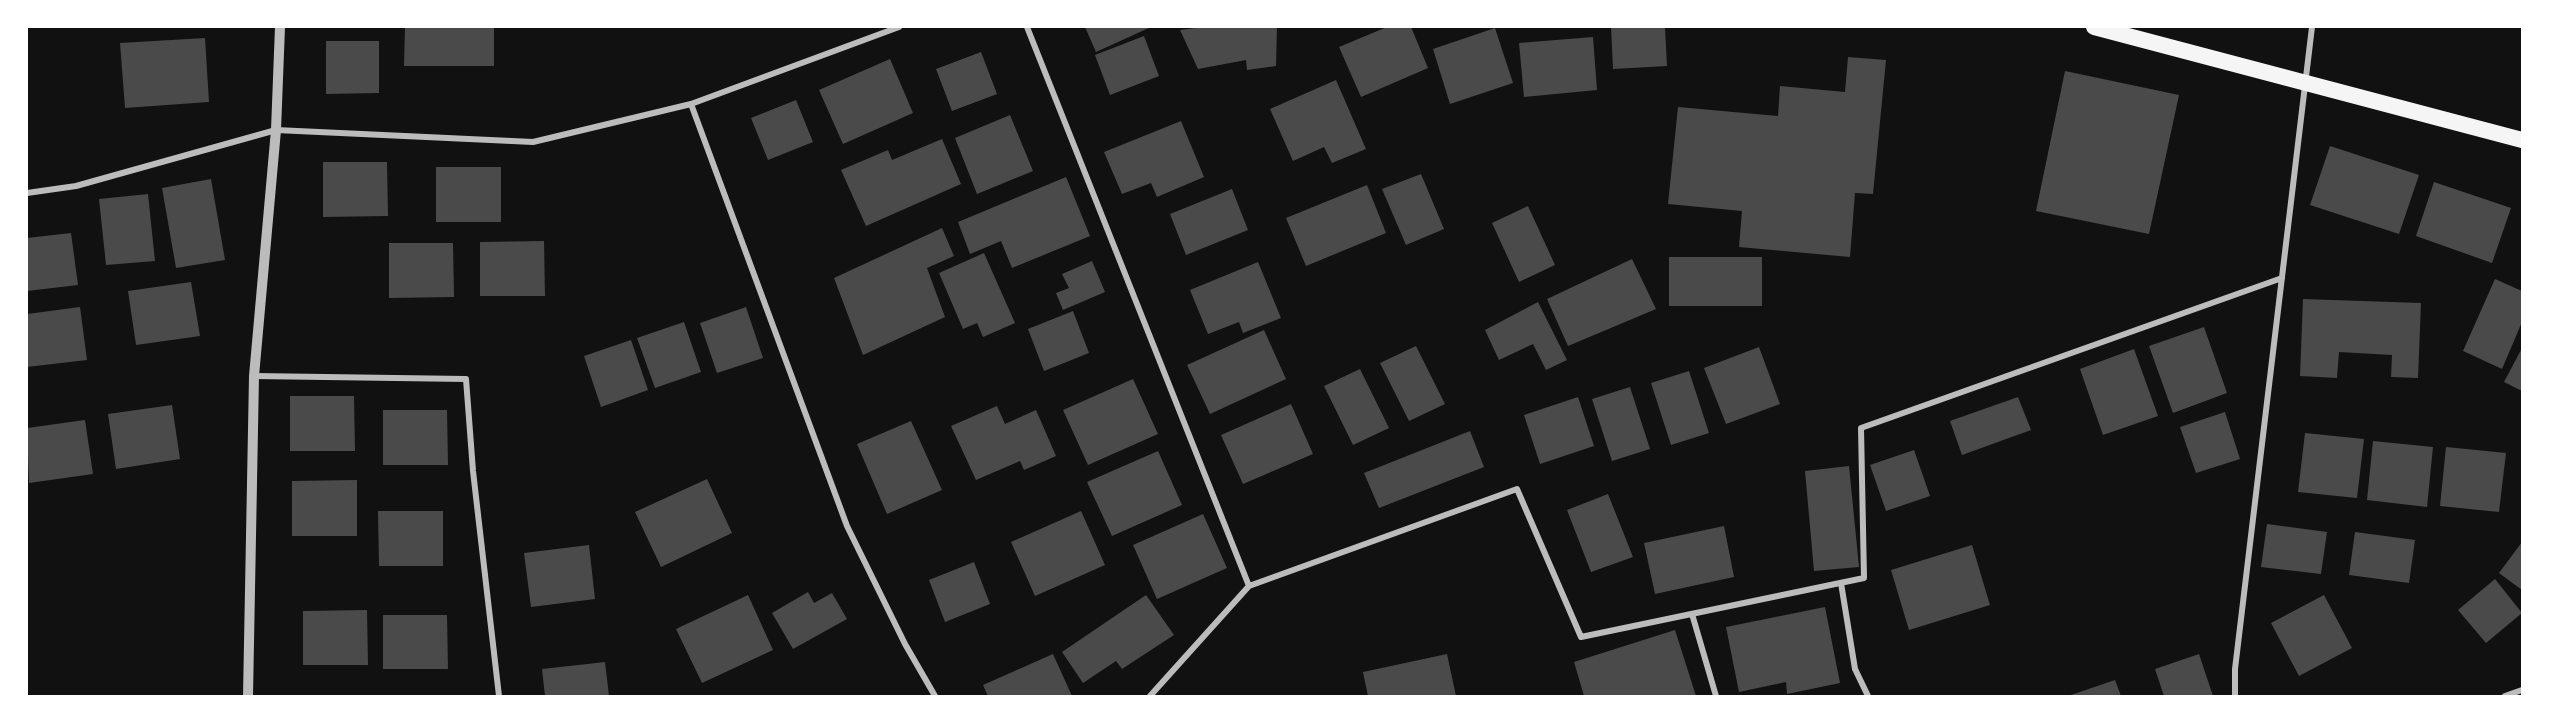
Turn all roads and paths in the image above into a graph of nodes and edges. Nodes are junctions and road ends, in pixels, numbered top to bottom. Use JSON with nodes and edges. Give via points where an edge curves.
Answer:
{"nodes":[{"id":1,"x":280,"y":27,"type":"edge"},
{"id":2,"x":899,"y":27,"type":"edge"},
{"id":3,"x":1027,"y":27,"type":"edge"},
{"id":4,"x":2094,"y":27,"type":"edge"},
{"id":5,"x":2312,"y":27,"type":"edge"},
{"id":6,"x":2305,"y":83,"type":"junction"},
{"id":7,"x":691,"y":104,"type":"junction"},
{"id":8,"x":276,"y":130,"type":"junction"},
{"id":9,"x":2522,"y":140,"type":"edge"},
{"id":10,"x":27,"y":193,"type":"edge"},
{"id":11,"x":2282,"y":278,"type":"junction"},
{"id":12,"x":254,"y":375,"type":"junction"},
{"id":13,"x":1841,"y":583,"type":"junction"},
{"id":14,"x":1249,"y":586,"type":"junction"},
{"id":15,"x":1692,"y":614,"type":"junction"},
{"id":16,"x":2522,"y":690,"type":"edge"},
{"id":17,"x":248,"y":696,"type":"edge"},
{"id":18,"x":500,"y":696,"type":"edge"},
{"id":19,"x":935,"y":696,"type":"edge"},
{"id":20,"x":1150,"y":696,"type":"edge"},
{"id":21,"x":1716,"y":696,"type":"edge"},
{"id":22,"x":1868,"y":696,"type":"edge"},
{"id":23,"x":2235,"y":696,"type":"edge"},
{"id":24,"x":2505,"y":696,"type":"edge"}],
"edges":[{"from":1,"to":8,"type":"street"},
{"from":2,"to":7,"type":"street"},
{"from":3,"to":14,"type":"street"},
{"from":4,"to":6,"type":"highway"},
{"from":5,"to":6,"type":"street"},
{"from":6,"to":9,"type":"highway"},
{"from":6,"to":11,"type":"street"},
{"from":7,"to":8,"type":"street","via":[[533,142]]},
{"from":7,"to":19,"type":"street","via":[[847,526]]},
{"from":8,"to":10,"type":"street","via":[[76,186]]},
{"from":8,"to":12,"type":"street"},
{"from":11,"to":13,"type":"street","via":[[1861,428],[1864,578]]},
{"from":11,"to":23,"type":"street","via":[[2235,669]]},
{"from":12,"to":17,"type":"street"},
{"from":12,"to":18,"type":"street","via":[[466,379]]},
{"from":13,"to":15,"type":"street"},
{"from":13,"to":22,"type":"street","via":[[1856,669]]},
{"from":14,"to":15,"type":"street","via":[[1517,489],[1581,637]]},
{"from":14,"to":20,"type":"street"},
{"from":15,"to":21,"type":"street"},
{"from":16,"to":24,"type":"street"}]}
